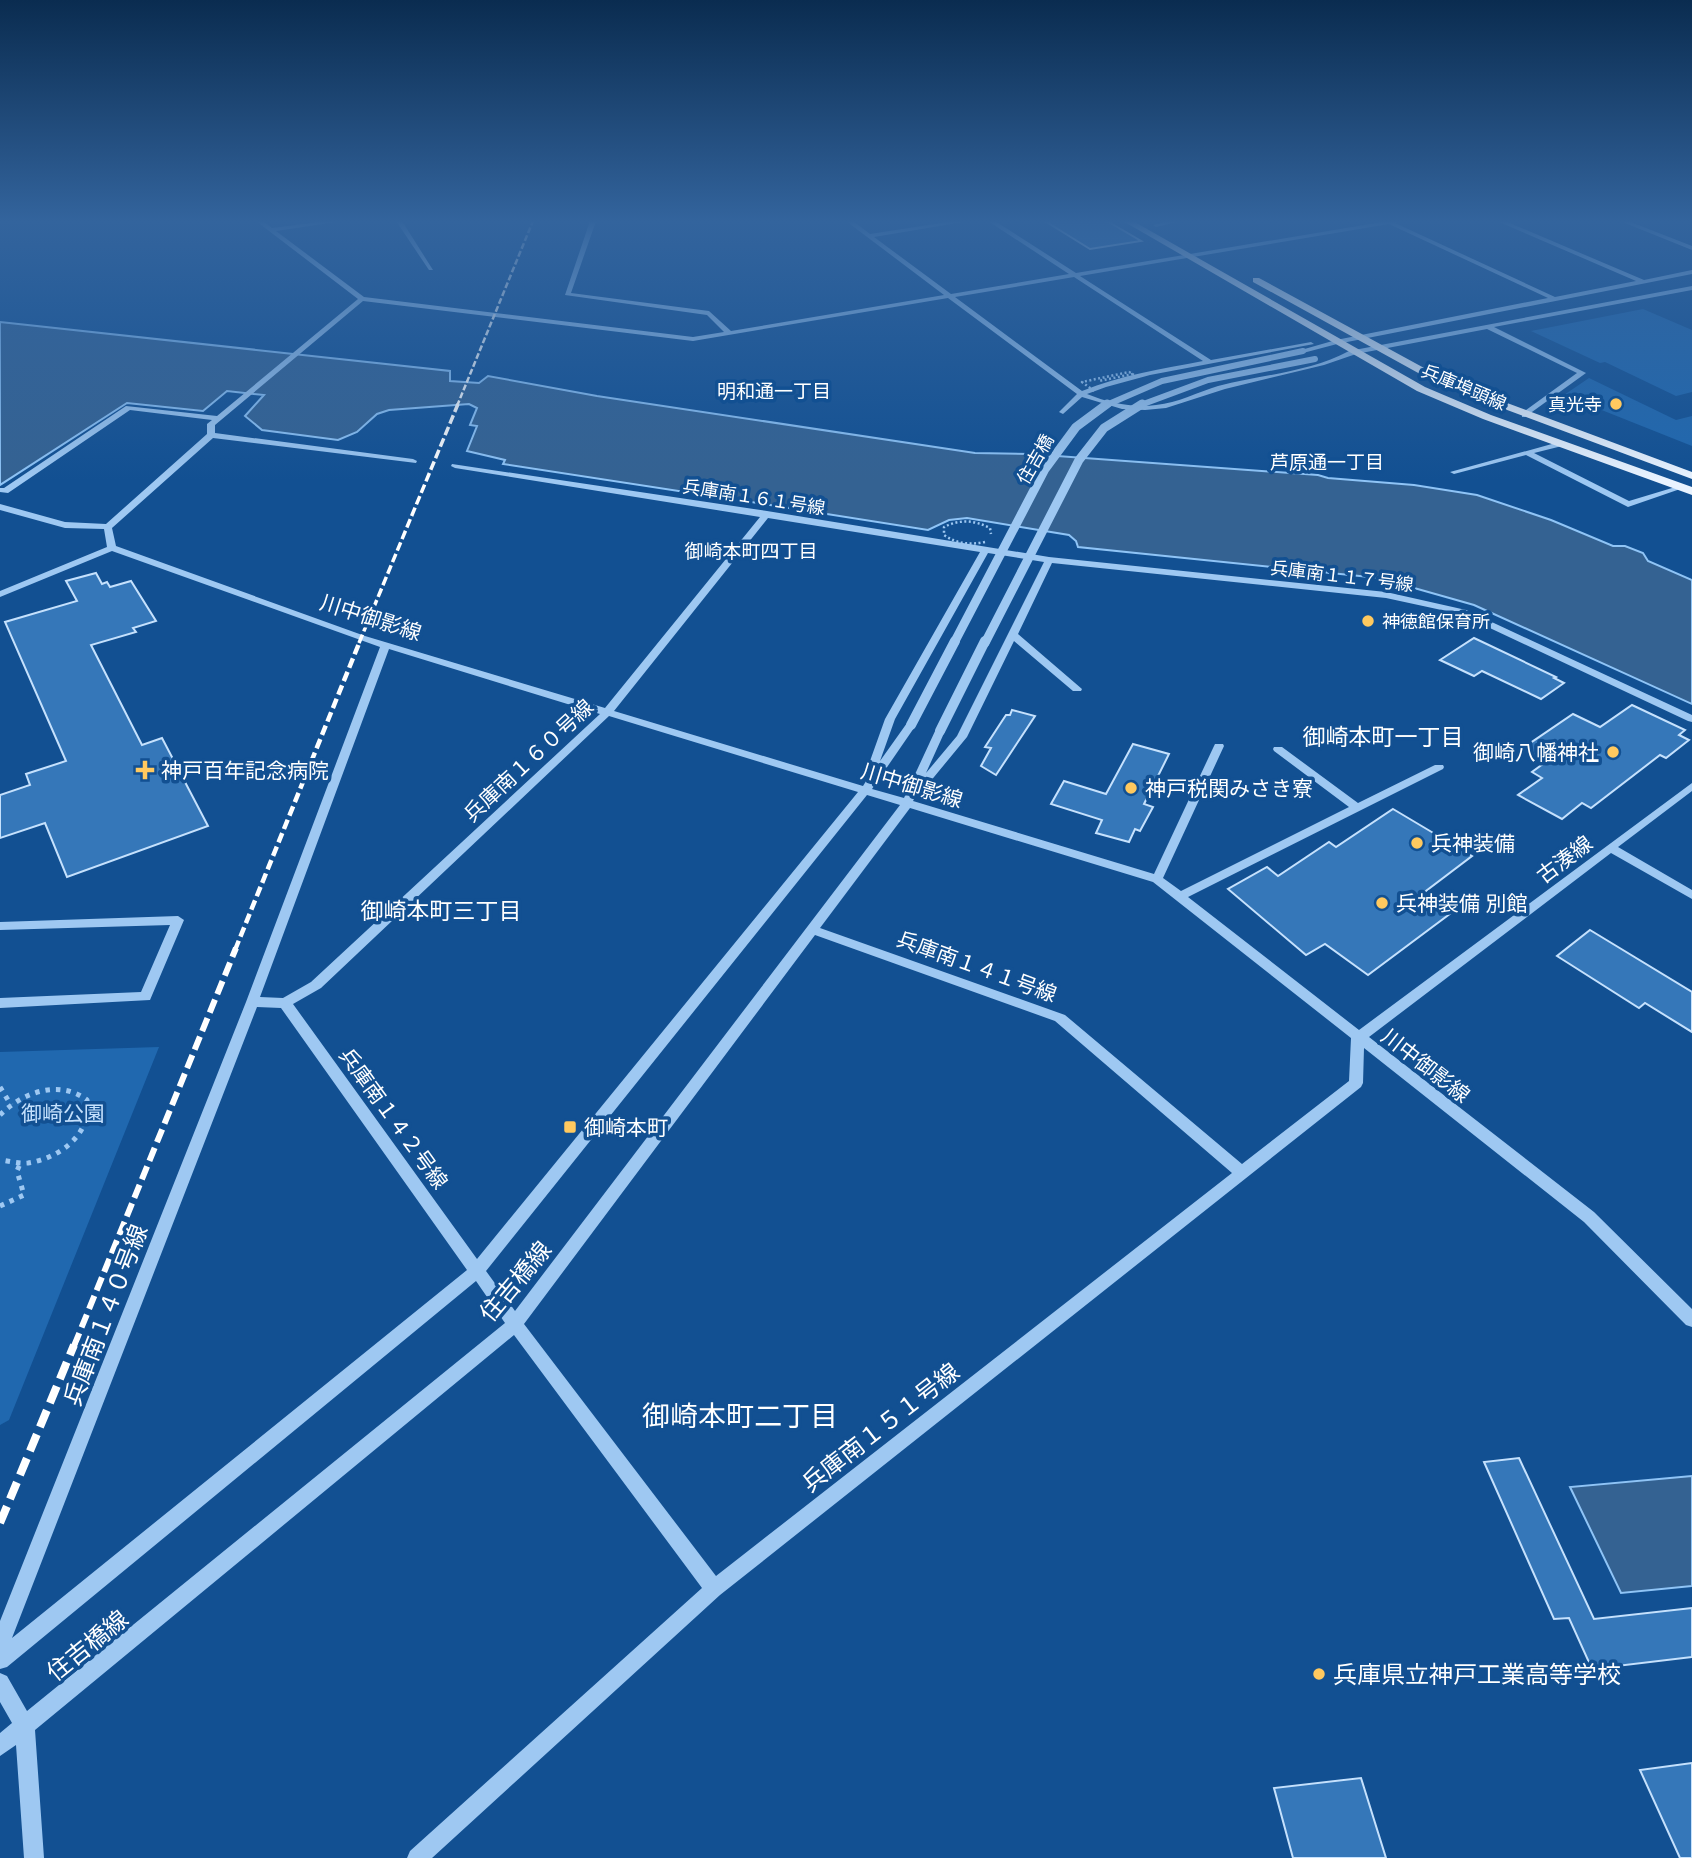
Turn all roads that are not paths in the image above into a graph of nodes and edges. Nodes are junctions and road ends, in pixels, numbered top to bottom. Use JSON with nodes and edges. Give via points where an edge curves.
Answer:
{"nodes":[{"id":1,"x":351,"y":308,"type":"edge"},
{"id":2,"x":434,"y":308,"type":"edge"},
{"id":3,"x":669,"y":308,"type":"edge"},
{"id":4,"x":879,"y":308,"type":"edge"},
{"id":5,"x":965,"y":308,"type":"edge"},
{"id":6,"x":1125,"y":308,"type":"edge"},
{"id":7,"x":1277,"y":308,"type":"edge"},
{"id":8,"x":1304,"y":308,"type":"edge"},
{"id":9,"x":1511,"y":308,"type":"edge"},
{"id":10,"x":1573,"y":308,"type":"edge"},
{"id":11,"x":1590,"y":308,"type":"edge"},
{"id":12,"x":1578,"y":310,"type":"junction"},
{"id":13,"x":1488,"y":327,"type":"junction"},
{"id":14,"x":729,"y":333,"type":"junction"},
{"id":15,"x":1358,"y":338,"type":"junction"},
{"id":16,"x":1336,"y":342,"type":"junction"},
{"id":17,"x":1377,"y":348,"type":"junction"},
{"id":18,"x":1354,"y":352,"type":"junction"},
{"id":19,"x":1209,"y":362,"type":"junction"},
{"id":20,"x":1081,"y":394,"type":"junction"},
{"id":21,"x":1063,"y":412,"type":"dead end"},
{"id":22,"x":1525,"y":415,"type":"junction"},
{"id":23,"x":215,"y":421,"type":"junction"},
{"id":24,"x":1576,"y":433,"type":"junction"},
{"id":25,"x":211,"y":435,"type":"junction"},
{"id":26,"x":1559,"y":444,"type":"junction"},
{"id":27,"x":1527,"y":453,"type":"junction"},
{"id":28,"x":413,"y":461,"type":"dead end"},
{"id":29,"x":455,"y":466,"type":"dead end"},
{"id":30,"x":1454,"y":472,"type":"dead end"},
{"id":31,"x":1692,"y":476,"type":"edge"},
{"id":32,"x":1687,"y":489,"type":"edge"},
{"id":33,"x":0,"y":490,"type":"edge"},
{"id":34,"x":0,"y":507,"type":"edge"},
{"id":35,"x":767,"y":514,"type":"junction"},
{"id":36,"x":108,"y":527,"type":"junction"},
{"id":37,"x":112,"y":548,"type":"junction"},
{"id":38,"x":986,"y":549,"type":"junction"},
{"id":39,"x":1049,"y":560,"type":"junction"},
{"id":40,"x":0,"y":594,"type":"edge"},
{"id":41,"x":1012,"y":634,"type":"junction"},
{"id":42,"x":385,"y":646,"type":"junction"},
{"id":43,"x":1077,"y":689,"type":"dead end"},
{"id":44,"x":608,"y":712,"type":"junction"},
{"id":45,"x":1692,"y":719,"type":"edge"},
{"id":46,"x":911,"y":725,"type":"joint"},
{"id":47,"x":940,"y":731,"type":"joint"},
{"id":48,"x":1219,"y":746,"type":"dead end"},
{"id":49,"x":1278,"y":749,"type":"dead end"},
{"id":50,"x":1439,"y":767,"type":"dead end"},
{"id":51,"x":1692,"y":786,"type":"edge"},
{"id":52,"x":864,"y":792,"type":"junction"},
{"id":53,"x":906,"y":805,"type":"junction"},
{"id":54,"x":1357,"y":808,"type":"junction"},
{"id":55,"x":1611,"y":848,"type":"junction"},
{"id":56,"x":1157,"y":879,"type":"junction"},
{"id":57,"x":1692,"y":895,"type":"edge"},
{"id":58,"x":1179,"y":897,"type":"junction"},
{"id":59,"x":0,"y":926,"type":"edge"},
{"id":60,"x":813,"y":930,"type":"junction"},
{"id":61,"x":253,"y":1002,"type":"junction"},
{"id":62,"x":0,"y":1003,"type":"edge"},
{"id":63,"x":285,"y":1003,"type":"junction"},
{"id":64,"x":1358,"y":1038,"type":"junction"},
{"id":65,"x":1242,"y":1173,"type":"junction"},
{"id":66,"x":477,"y":1271,"type":"junction"},
{"id":67,"x":1692,"y":1320,"type":"edge"},
{"id":68,"x":515,"y":1324,"type":"junction"},
{"id":69,"x":714,"y":1590,"type":"junction"},
{"id":70,"x":0,"y":1644,"type":"edge"},
{"id":71,"x":0,"y":1660,"type":"edge"},
{"id":72,"x":0,"y":1683,"type":"edge"},
{"id":73,"x":25,"y":1726,"type":"junction"},
{"id":74,"x":0,"y":1746,"type":"edge"},
{"id":75,"x":34,"y":1858,"type":"edge"},
{"id":76,"x":417,"y":1858,"type":"edge"}],
"edges":[{"from":1,"to":23,"type":"street"},
{"from":2,"to":14,"type":"street","via":[[693,339]]},
{"from":3,"to":14,"type":"street","via":[[709,313]]},
{"from":4,"to":14,"type":"street"},
{"from":5,"to":20,"type":"street"},
{"from":6,"to":19,"type":"street"},
{"from":7,"to":16,"type":"main road","name":"兵庫埠頭線"},
{"from":8,"to":15,"type":"main road","name":"兵庫埠頭線"},
{"from":9,"to":15,"type":"street"},
{"from":10,"to":12,"type":"street"},
{"from":11,"to":12,"type":"street"},
{"from":12,"to":13,"type":"street"},
{"from":13,"to":17,"type":"street"},
{"from":13,"to":22,"type":"street","via":[[1582,373]]},
{"from":15,"to":16,"type":"street"},
{"from":15,"to":17,"type":"main road","name":"兵庫埠頭線"},
{"from":16,"to":18,"type":"main road","name":"兵庫埠頭線"},
{"from":16,"to":19,"type":"street"},
{"from":16,"to":46,"type":"street","name":"住吉橋","bridge":true,"via":[[1163,382],[1089,415],[1066,437],[1045,470]]},
{"from":17,"to":18,"type":"street"},
{"from":17,"to":22,"type":"main road","name":"兵庫埠頭線","via":[[1444,383]]},
{"from":18,"to":20,"type":"street","via":[[1326,365],[1223,387],[1165,406],[1128,407]]},
{"from":18,"to":26,"type":"main road","name":"兵庫埠頭線","via":[[1421,389]]},
{"from":18,"to":47,"type":"street","name":"住吉橋","bridge":true,"via":[[1177,390],[1111,423],[1070,474]]},
{"from":19,"to":20,"type":"street"},
{"from":20,"to":21,"type":"street"},
{"from":22,"to":24,"type":"main road","name":"兵庫埠頭線"},
{"from":23,"to":25,"type":"street"},
{"from":23,"to":33,"type":"street","via":[[129,408],[5,491]]},
{"from":24,"to":26,"type":"main road"},
{"from":24,"to":31,"type":"main road","name":"兵庫埠頭線"},
{"from":25,"to":28,"type":"street"},
{"from":25,"to":36,"type":"street"},
{"from":26,"to":27,"type":"street"},
{"from":26,"to":32,"type":"main road","name":"兵庫埠頭線"},
{"from":27,"to":30,"type":"street"},
{"from":27,"to":32,"type":"street","via":[[1628,504]]},
{"from":29,"to":35,"type":"street","name":"兵庫南１６１号線"},
{"from":34,"to":36,"type":"street","via":[[65,525]]},
{"from":35,"to":38,"type":"street","name":"兵庫南１６１号線"},
{"from":35,"to":44,"type":"street","name":"兵庫南１６０号線"},
{"from":36,"to":37,"type":"street"},
{"from":37,"to":40,"type":"street"},
{"from":37,"to":42,"type":"street","name":"川中御影線"},
{"from":38,"to":39,"type":"street","name":"兵庫南１６１号線"},
{"from":38,"to":52,"type":"street","via":[[890,719]]},
{"from":39,"to":41,"type":"street"},
{"from":39,"to":45,"type":"street","name":"兵庫南１１７号線","via":[[1386,594],[1463,612]]},
{"from":41,"to":43,"type":"street"},
{"from":41,"to":53,"type":"street","via":[[962,737]]},
{"from":42,"to":44,"type":"street","name":"川中御影線"},
{"from":42,"to":61,"type":"street"},
{"from":44,"to":52,"type":"street","name":"川中御影線"},
{"from":44,"to":63,"type":"street","name":"兵庫南１６０号線","via":[[316,985]]},
{"from":46,"to":52,"type":"street","name":"住吉橋線"},
{"from":47,"to":53,"type":"street","name":"住吉橋線"},
{"from":48,"to":56,"type":"street"},
{"from":49,"to":54,"type":"street"},
{"from":50,"to":54,"type":"street"},
{"from":51,"to":55,"type":"street","name":"古湊線"},
{"from":52,"to":53,"type":"street","name":"川中御影線"},
{"from":52,"to":66,"type":"street","name":"住吉橋線"},
{"from":53,"to":56,"type":"street","name":"川中御影線"},
{"from":53,"to":60,"type":"street","name":"住吉橋線"},
{"from":54,"to":58,"type":"street"},
{"from":55,"to":57,"type":"street"},
{"from":55,"to":64,"type":"street","name":"古湊線"},
{"from":56,"to":58,"type":"street","name":"川中御影線"},
{"from":58,"to":64,"type":"street","name":"川中御影線"},
{"from":59,"to":62,"type":"street","via":[[178,920],[145,997]]},
{"from":60,"to":65,"type":"street","name":"兵庫南１４１号線","via":[[1060,1018]]},
{"from":60,"to":68,"type":"street","name":"住吉橋線"},
{"from":61,"to":63,"type":"street"},
{"from":61,"to":70,"type":"street","name":"兵庫南１４０号線"},
{"from":63,"to":66,"type":"street","name":"兵庫南１４２号線"},
{"from":64,"to":65,"type":"street","name":"兵庫南１５１号線","via":[[1356,1083]]},
{"from":64,"to":67,"type":"street","name":"川中御影線","via":[[1588,1217]]},
{"from":65,"to":69,"type":"street","name":"兵庫南１５１号線"},
{"from":66,"to":68,"type":"street","name":"兵庫南１４２号線"},
{"from":66,"to":71,"type":"street","name":"住吉橋線"},
{"from":68,"to":69,"type":"street","name":"兵庫南１４２号線"},
{"from":68,"to":73,"type":"street","name":"住吉橋線"},
{"from":69,"to":76,"type":"street","name":"兵庫南１５１号線"},
{"from":72,"to":73,"type":"street"},
{"from":73,"to":74,"type":"street","name":"住吉橋線"},
{"from":73,"to":75,"type":"street"}]}
